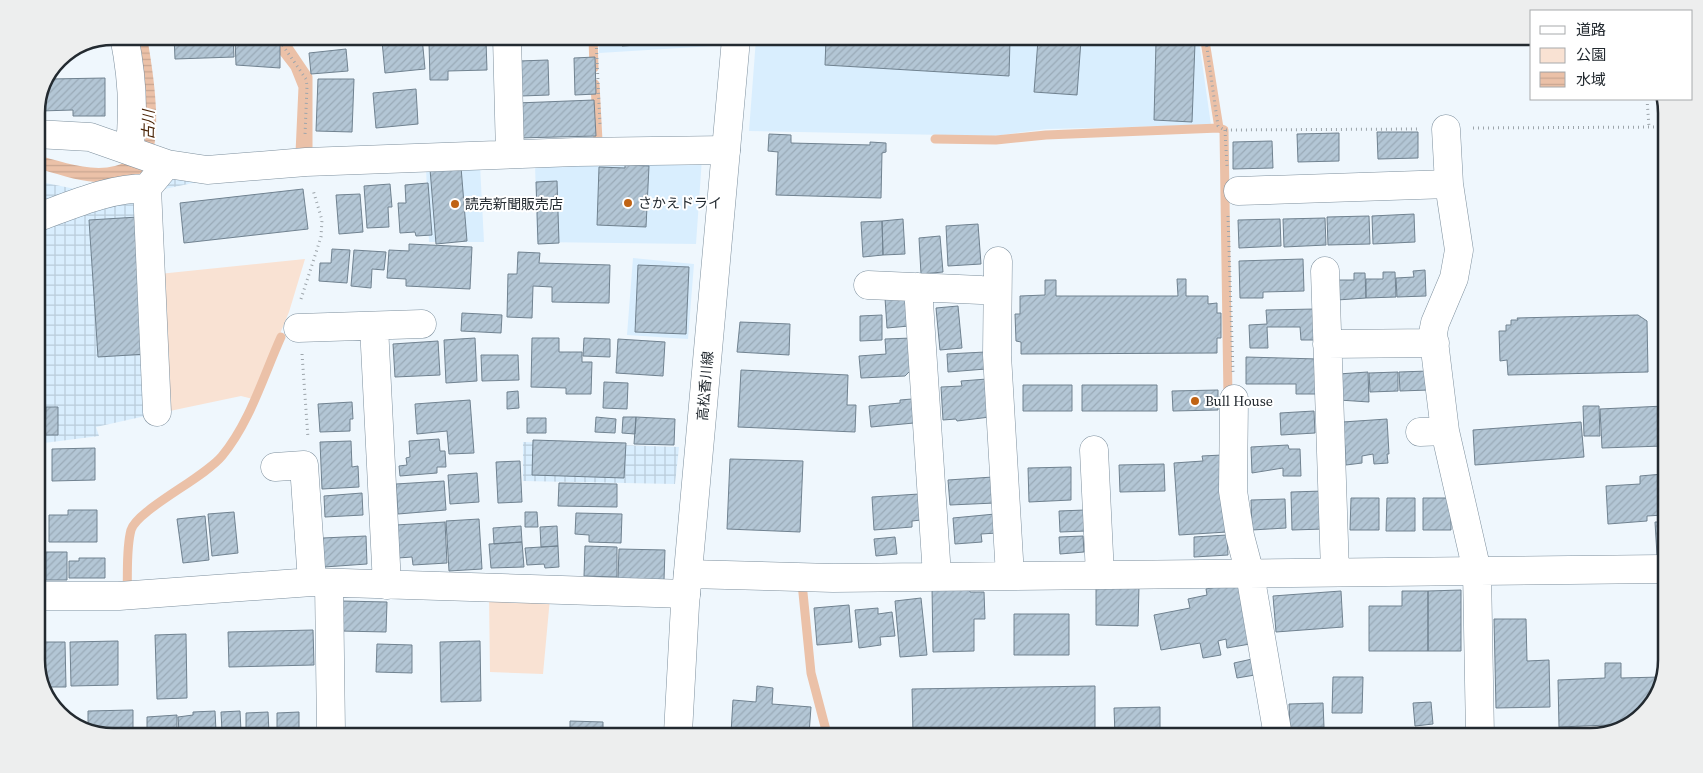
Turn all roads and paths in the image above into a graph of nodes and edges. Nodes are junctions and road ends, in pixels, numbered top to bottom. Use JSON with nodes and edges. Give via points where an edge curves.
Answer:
{"nodes":[{"id":1,"x":126,"y":45,"type":"edge"},
{"id":2,"x":283,"y":45,"type":"edge"},
{"id":3,"x":507,"y":45,"type":"edge"},
{"id":4,"x":596,"y":45,"type":"edge"},
{"id":5,"x":735,"y":45,"type":"edge"},
{"id":6,"x":1207,"y":45,"type":"edge"},
{"id":7,"x":1647,"y":100,"type":"edge"},
{"id":8,"x":1649,"y":127,"type":"junction"},
{"id":9,"x":1658,"y":127,"type":"edge"},
{"id":10,"x":1446,"y":128,"type":"junction"},
{"id":11,"x":1225,"y":130,"type":"junction"},
{"id":12,"x":45,"y":134,"type":"edge"},
{"id":13,"x":129,"y":150,"type":"junction"},
{"id":14,"x":726,"y":150,"type":"junction"},
{"id":15,"x":601,"y":151,"type":"junction"},
{"id":16,"x":510,"y":154,"type":"junction"},
{"id":17,"x":162,"y":162,"type":"junction"},
{"id":18,"x":306,"y":162,"type":"junction"},
{"id":19,"x":1449,"y":184,"type":"junction"},
{"id":20,"x":147,"y":188,"type":"junction"},
{"id":21,"x":1231,"y":190,"type":"junction"},
{"id":22,"x":45,"y":215,"type":"edge"},
{"id":23,"x":998,"y":260,"type":"dead end"},
{"id":24,"x":1325,"y":271,"type":"dead end"},
{"id":25,"x":868,"y":285,"type":"dead end"},
{"id":26,"x":918,"y":288,"type":"junction"},
{"id":27,"x":981,"y":290,"type":"dead end"},
{"id":28,"x":422,"y":324,"type":"dead end"},
{"id":29,"x":374,"y":326,"type":"junction"},
{"id":30,"x":298,"y":328,"type":"junction"},
{"id":31,"x":1435,"y":343,"type":"junction"},
{"id":32,"x":1327,"y":344,"type":"junction"},
{"id":33,"x":1234,"y":399,"type":"joint"},
{"id":34,"x":157,"y":412,"type":"dead end"},
{"id":35,"x":1094,"y":450,"type":"dead end"},
{"id":36,"x":304,"y":465,"type":"junction"},
{"id":37,"x":275,"y":467,"type":"dead end"},
{"id":38,"x":1658,"y":569,"type":"edge"},
{"id":39,"x":1477,"y":571,"type":"junction"},
{"id":40,"x":1335,"y":572,"type":"junction"},
{"id":41,"x":1250,"y":574,"type":"junction"},
{"id":42,"x":1100,"y":575,"type":"junction"},
{"id":43,"x":937,"y":576,"type":"junction"},
{"id":44,"x":1010,"y":576,"type":"junction"},
{"id":45,"x":320,"y":583,"type":"junction"},
{"id":46,"x":687,"y":584,"type":"junction"},
{"id":47,"x":387,"y":585,"type":"junction"},
{"id":48,"x":45,"y":596,"type":"edge"},
{"id":49,"x":331,"y":728,"type":"edge"},
{"id":50,"x":678,"y":728,"type":"edge"},
{"id":51,"x":1277,"y":728,"type":"edge"},
{"id":52,"x":1480,"y":728,"type":"edge"}],
"edges":[{"from":1,"to":13,"type":"street","via":[[133,90]]},
{"from":2,"to":18,"type":"path","via":[[298,65],[307,86]]},
{"from":3,"to":16,"type":"street"},
{"from":4,"to":15,"type":"path"},
{"from":5,"to":14,"type":"street","name":"高松香川線"},
{"from":6,"to":11,"type":"path","via":[[1218,126]]},
{"from":7,"to":8,"type":"path"},
{"from":8,"to":9,"type":"path"},
{"from":8,"to":10,"type":"path"},
{"from":10,"to":11,"type":"path"},
{"from":10,"to":19,"type":"street"},
{"from":11,"to":21,"type":"path"},
{"from":12,"to":13,"type":"street","via":[[90,137]]},
{"from":13,"to":17,"type":"street"},
{"from":14,"to":15,"type":"street"},
{"from":14,"to":46,"type":"street","name":"高松香川線"},
{"from":15,"to":16,"type":"street"},
{"from":16,"to":18,"type":"street"},
{"from":17,"to":18,"type":"street","via":[[207,170]]},
{"from":17,"to":20,"type":"street"},
{"from":18,"to":30,"type":"path","via":[[322,220],[321,237],[296,320]]},
{"from":19,"to":21,"type":"street"},
{"from":19,"to":31,"type":"street","via":[[1459,250],[1454,278],[1435,323]]},
{"from":20,"to":22,"type":"street","via":[[89,198]]},
{"from":20,"to":34,"type":"street"},
{"from":21,"to":33,"type":"path"},
{"from":23,"to":44,"type":"street","via":[[997,355]]},
{"from":24,"to":32,"type":"street"},
{"from":25,"to":26,"type":"street"},
{"from":26,"to":27,"type":"street"},
{"from":26,"to":43,"type":"street"},
{"from":28,"to":29,"type":"street"},
{"from":29,"to":30,"type":"street"},
{"from":29,"to":47,"type":"street"},
{"from":30,"to":36,"type":"path","via":[[308,454]]},
{"from":31,"to":32,"type":"street"},
{"from":31,"to":39,"type":"street","via":[[1432,431]]},
{"from":32,"to":40,"type":"street"},
{"from":33,"to":41,"type":"street","via":[[1233,491]]},
{"from":35,"to":42,"type":"street"},
{"from":36,"to":37,"type":"street"},
{"from":36,"to":45,"type":"street"},
{"from":38,"to":39,"type":"street"},
{"from":39,"to":40,"type":"street"},
{"from":39,"to":52,"type":"street"},
{"from":40,"to":41,"type":"street"},
{"from":41,"to":42,"type":"street"},
{"from":41,"to":51,"type":"street"},
{"from":42,"to":44,"type":"street"},
{"from":43,"to":44,"type":"street"},
{"from":43,"to":46,"type":"street"},
{"from":45,"to":47,"type":"street"},
{"from":45,"to":48,"type":"street","via":[[119,596]]},
{"from":45,"to":49,"type":"street"},
{"from":46,"to":47,"type":"street"},
{"from":46,"to":50,"type":"street","name":"高松香川線"}]}
